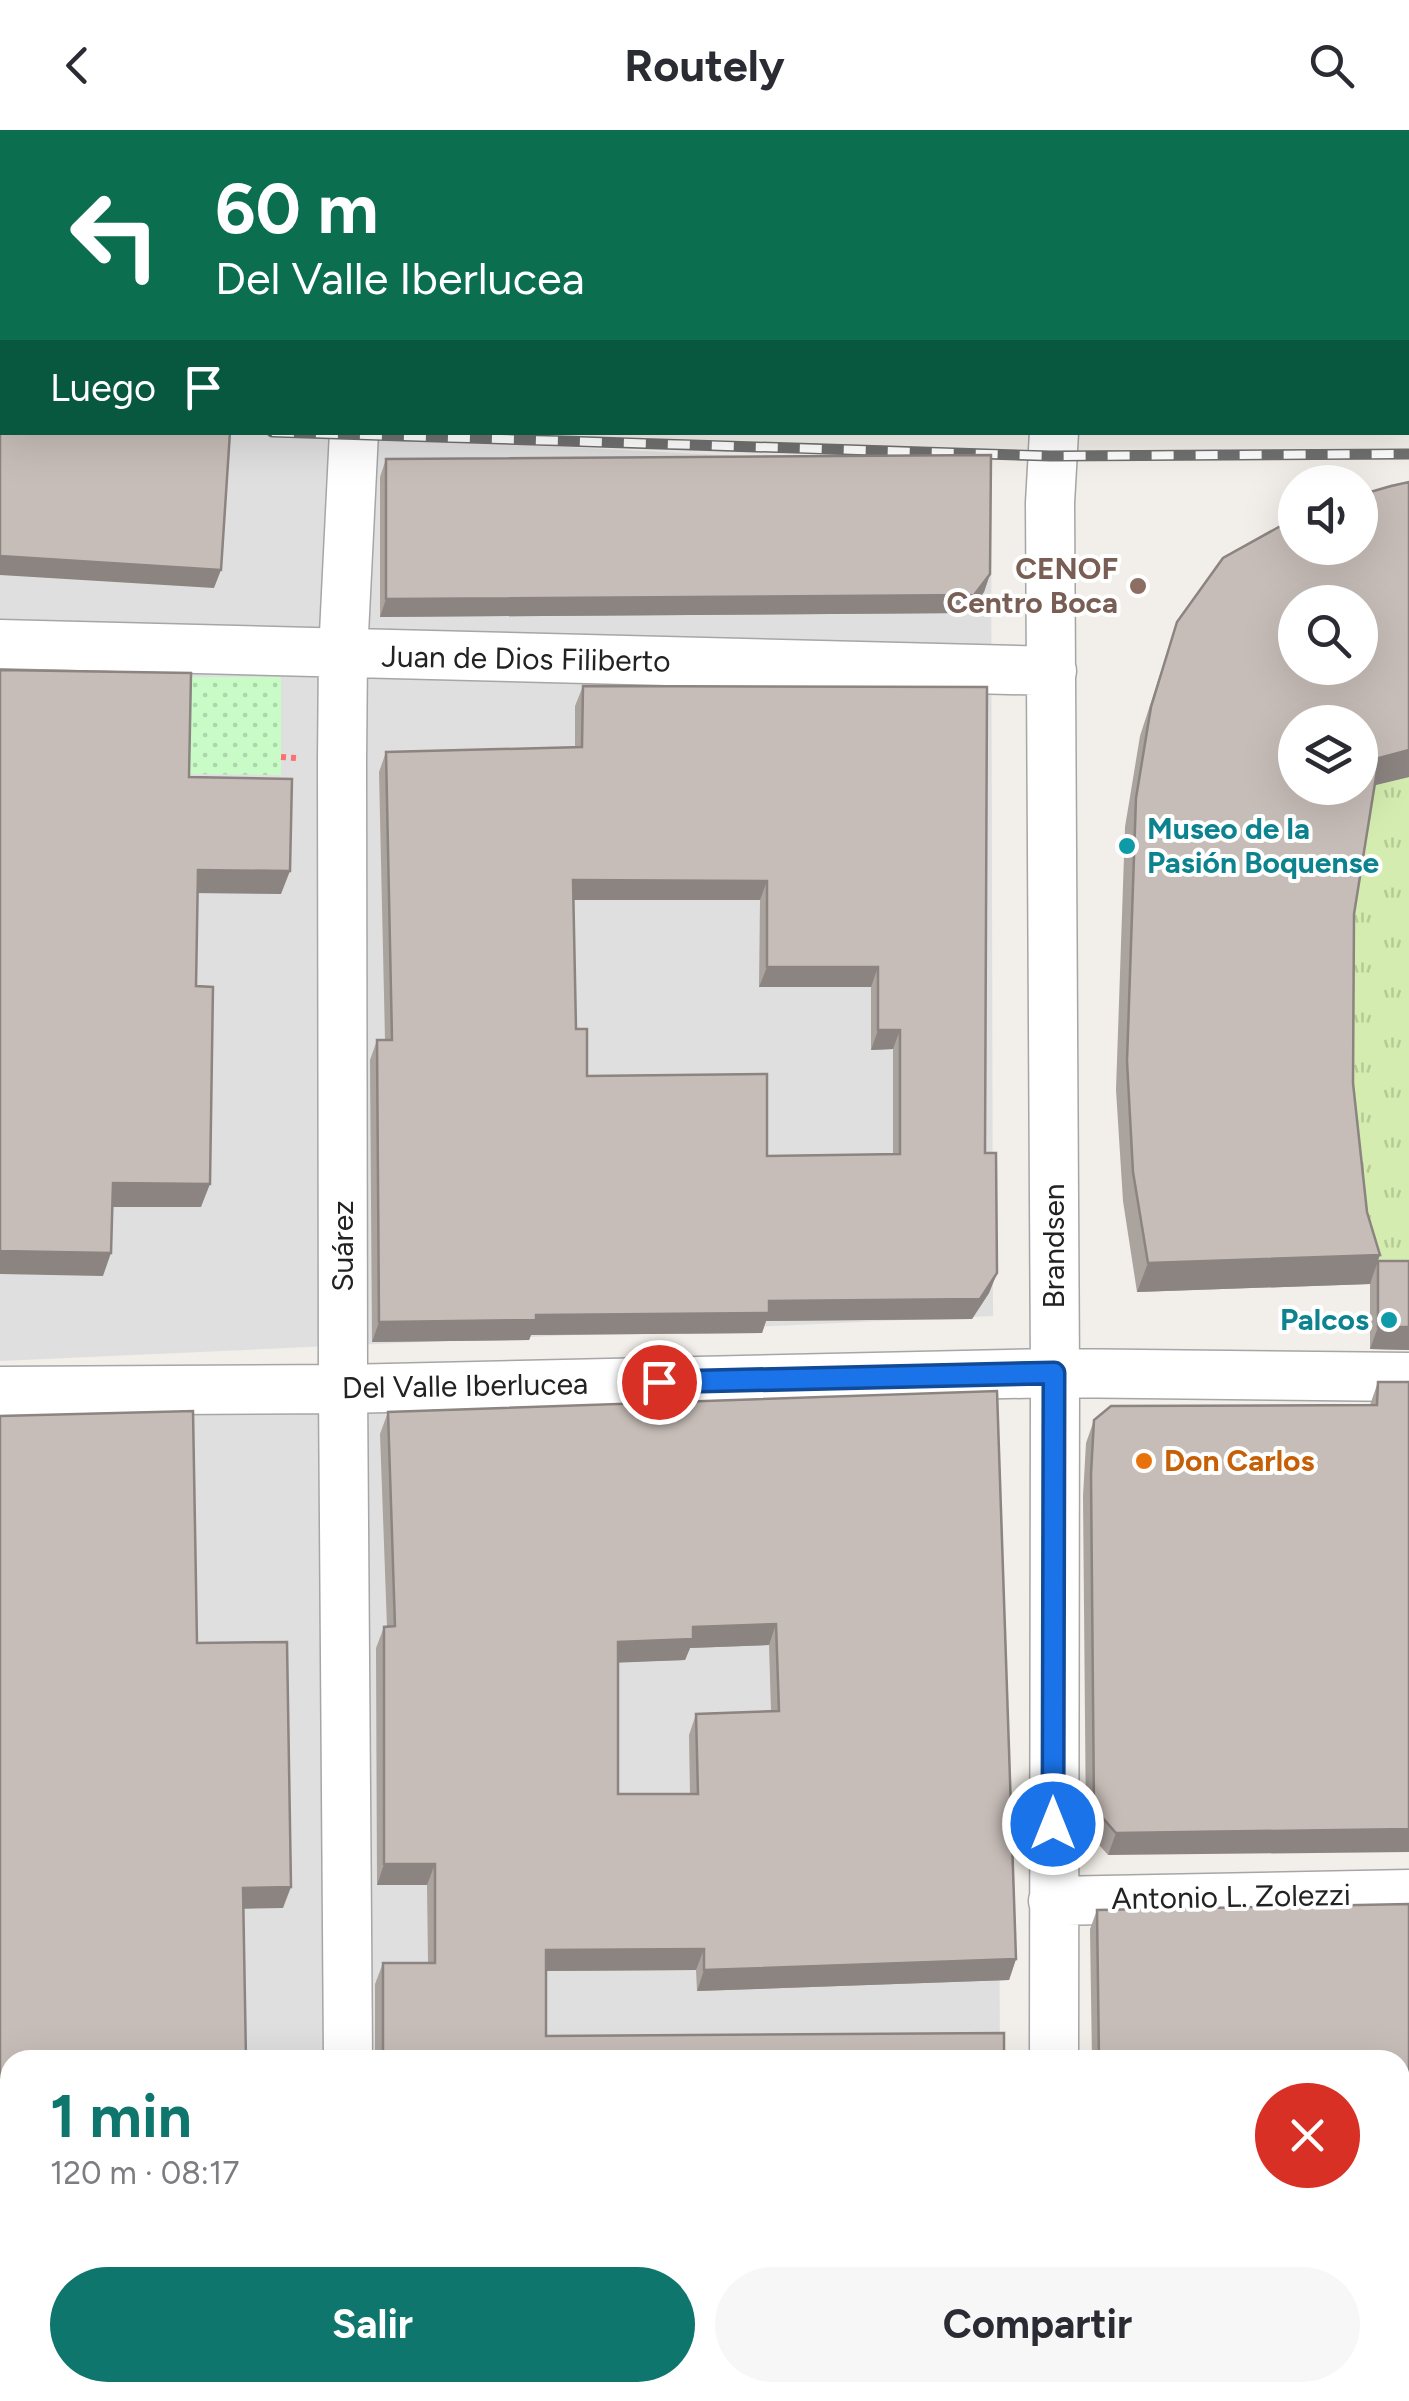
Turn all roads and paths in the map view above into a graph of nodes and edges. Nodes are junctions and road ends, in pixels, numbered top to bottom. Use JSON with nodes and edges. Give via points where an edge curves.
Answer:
{"nodes":[{"id":1,"x":354,"y":435,"type":"edge"},
{"id":2,"x":1054,"y":435,"type":"edge"},
{"id":3,"x":0,"y":644,"type":"edge"},
{"id":4,"x":344,"y":654,"type":"junction"},
{"id":5,"x":1052,"y":670,"type":"junction"},
{"id":6,"x":1054,"y":1373,"type":"junction"},
{"id":7,"x":1409,"y":1377,"type":"edge"},
{"id":8,"x":343,"y":1389,"type":"junction"},
{"id":9,"x":0,"y":1391,"type":"edge"},
{"id":10,"x":1409,"y":1894,"type":"edge"},
{"id":11,"x":1053,"y":1901,"type":"junction"},
{"id":12,"x":348,"y":2050,"type":"edge"},
{"id":13,"x":1054,"y":2050,"type":"edge"}],
"edges":[{"from":1,"to":4,"type":"street","name":"Suárez"},
{"from":2,"to":5,"type":"street","name":"Brandsen"},
{"from":3,"to":4,"type":"street","name":"Juan de Dios Filiberto"},
{"from":4,"to":5,"type":"street","name":"Juan de Dios Filiberto"},
{"from":4,"to":8,"type":"street","name":"Suárez"},
{"from":5,"to":6,"type":"street","name":"Brandsen"},
{"from":6,"to":7,"type":"street","name":"Del Valle Iberlucea"},
{"from":6,"to":8,"type":"street","name":"Del Valle Iberlucea"},
{"from":6,"to":11,"type":"street","name":"Brandsen"},
{"from":8,"to":9,"type":"street","name":"Del Valle Iberlucea"},
{"from":8,"to":12,"type":"street","name":"Suárez"},
{"from":10,"to":11,"type":"street","name":"Antonio L. Zolezzi"},
{"from":11,"to":13,"type":"street","name":"Brandsen"}]}
